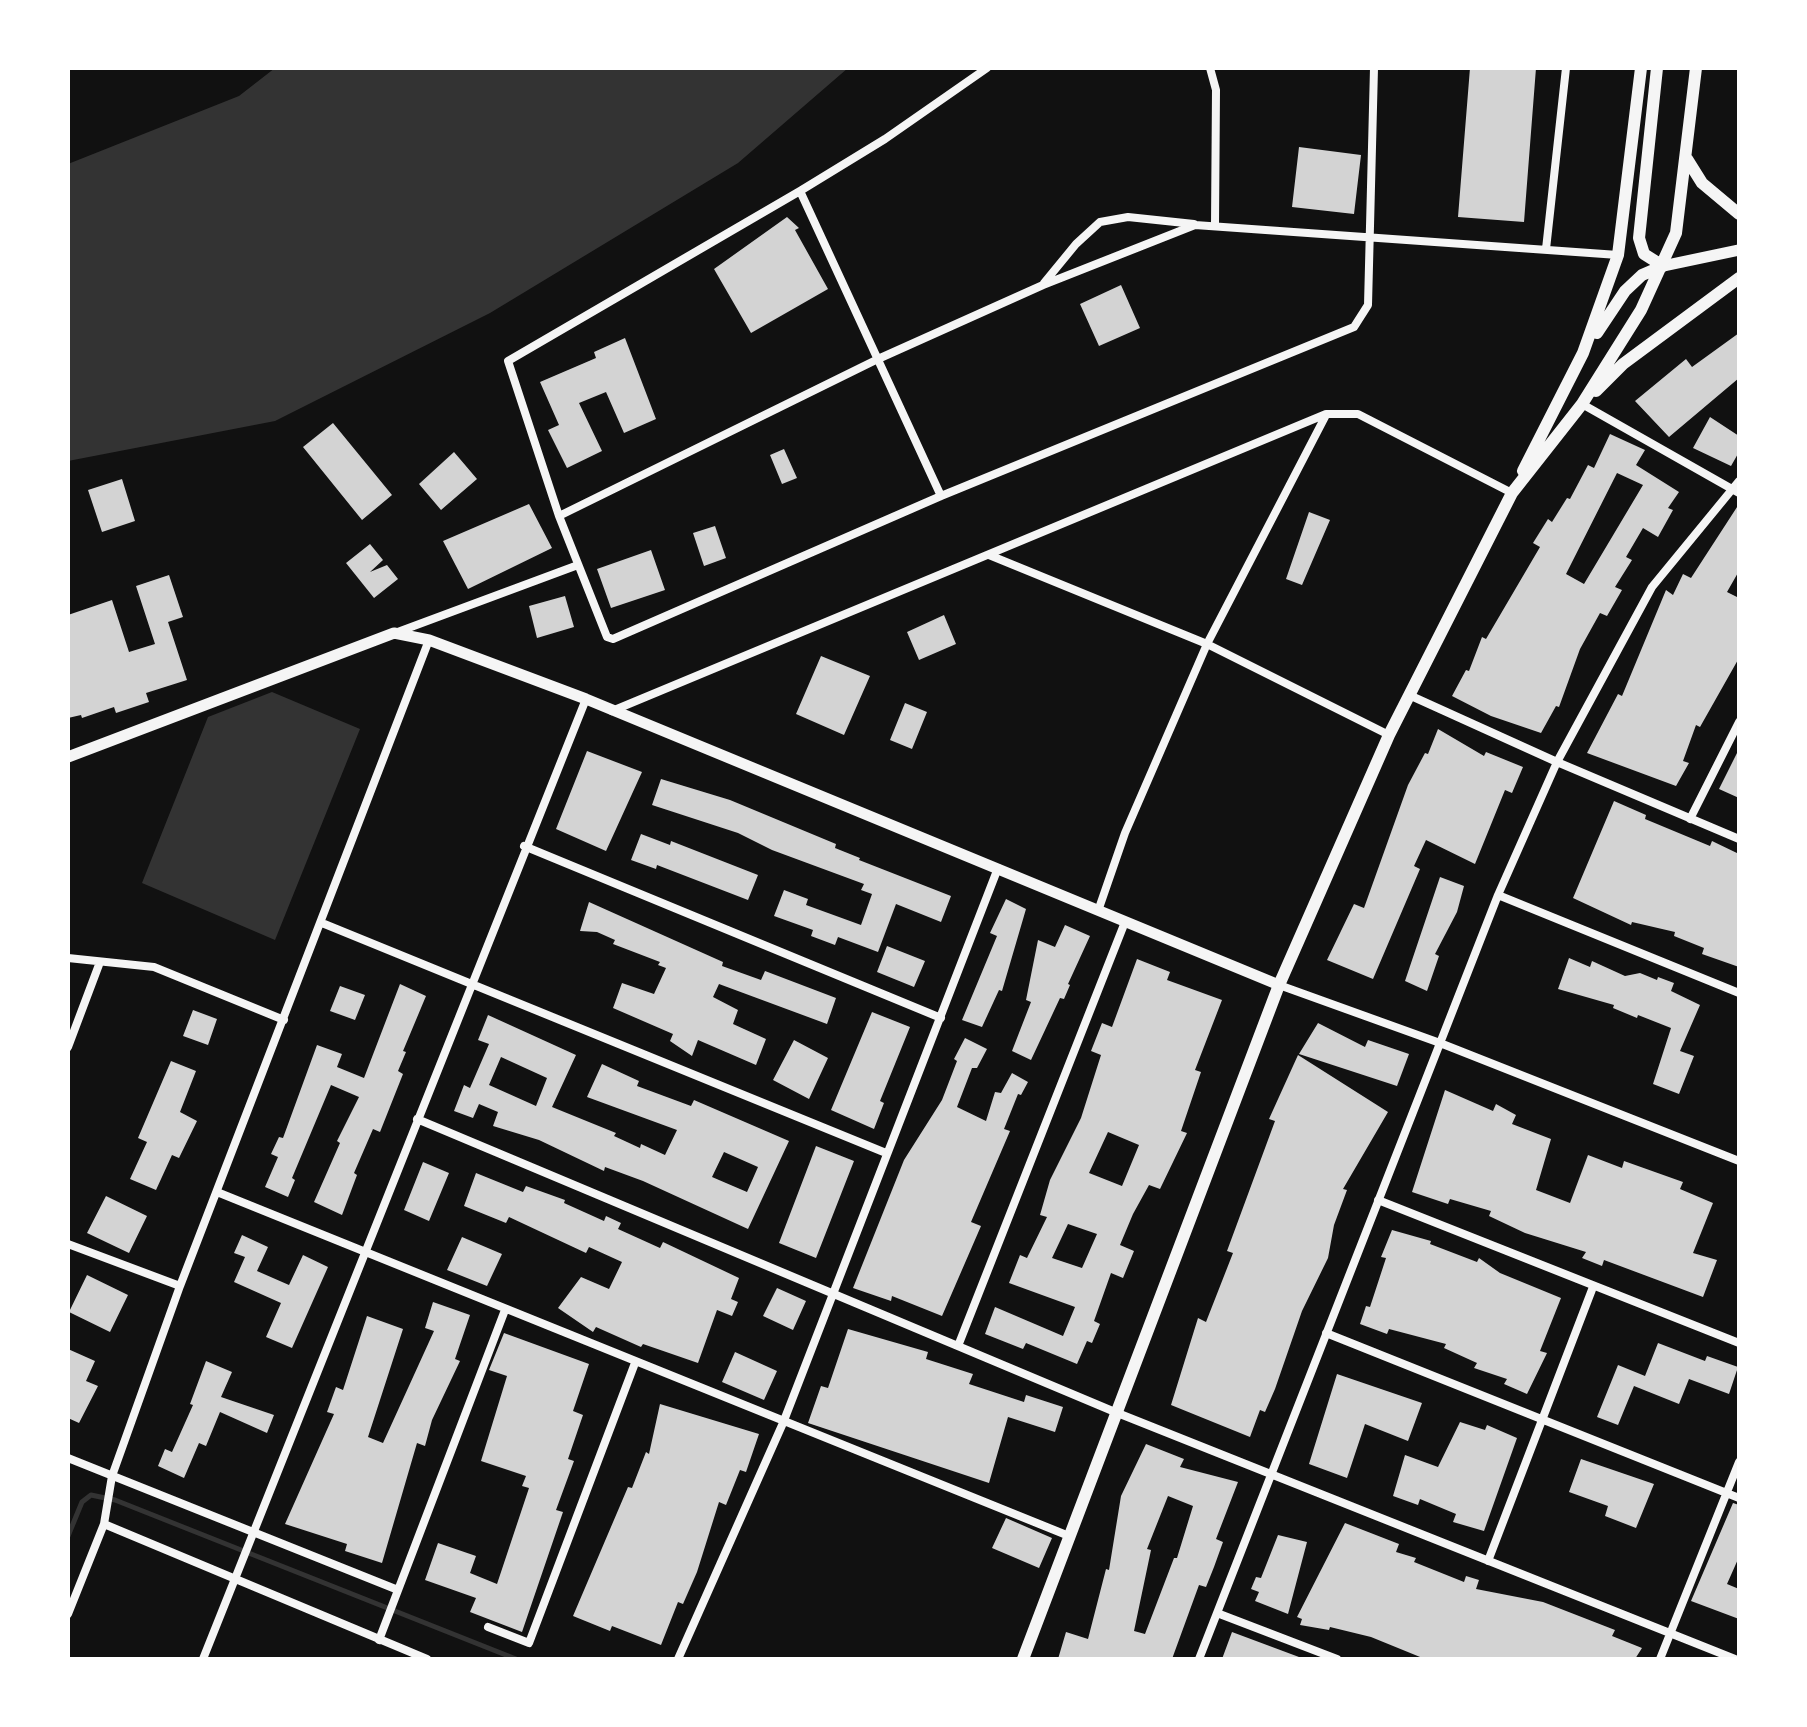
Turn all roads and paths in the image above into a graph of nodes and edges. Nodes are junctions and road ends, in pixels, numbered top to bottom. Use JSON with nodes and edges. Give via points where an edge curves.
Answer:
{"nodes":[{"id":1,"x":987,"y":68,"type":"edge"},
{"id":2,"x":1210,"y":68,"type":"edge"},
{"id":3,"x":1374,"y":68,"type":"edge"},
{"id":4,"x":1566,"y":68,"type":"edge"},
{"id":5,"x":1641,"y":68,"type":"edge"},
{"id":6,"x":1657,"y":68,"type":"edge"},
{"id":7,"x":1696,"y":68,"type":"edge"},
{"id":8,"x":1687,"y":159,"type":"junction"},
{"id":9,"x":800,"y":191,"type":"junction"},
{"id":10,"x":1739,"y":214,"type":"edge"},
{"id":11,"x":1195,"y":225,"type":"junction"},
{"id":12,"x":1215,"y":225,"type":"junction"},
{"id":13,"x":1370,"y":237,"type":"junction"},
{"id":14,"x":1546,"y":249,"type":"junction"},
{"id":15,"x":1739,"y":250,"type":"edge"},
{"id":16,"x":1618,"y":255,"type":"junction"},
{"id":17,"x":1663,"y":266,"type":"junction"},
{"id":18,"x":1739,"y":278,"type":"edge"},
{"id":19,"x":1043,"y":285,"type":"junction"},
{"id":20,"x":1583,"y":353,"type":"junction"},
{"id":21,"x":878,"y":359,"type":"junction"},
{"id":22,"x":1582,"y":404,"type":"junction"},
{"id":23,"x":1326,"y":414,"type":"junction"},
{"id":24,"x":1739,"y":481,"type":"edge"},
{"id":25,"x":1730,"y":487,"type":"junction"},
{"id":26,"x":1512,"y":493,"type":"junction"},
{"id":27,"x":1739,"y":493,"type":"edge"},
{"id":28,"x":941,"y":496,"type":"junction"},
{"id":29,"x":559,"y":516,"type":"junction"},
{"id":30,"x":989,"y":555,"type":"junction"},
{"id":31,"x":578,"y":565,"type":"junction"},
{"id":32,"x":394,"y":633,"type":"junction"},
{"id":33,"x":429,"y":640,"type":"junction"},
{"id":34,"x":1207,"y":644,"type":"junction"},
{"id":35,"x":1409,"y":695,"type":"junction"},
{"id":36,"x":586,"y":699,"type":"junction"},
{"id":37,"x":612,"y":711,"type":"junction"},
{"id":38,"x":1739,"y":722,"type":"edge"},
{"id":39,"x":1389,"y":735,"type":"junction"},
{"id":40,"x":68,"y":757,"type":"edge"},
{"id":41,"x":1557,"y":762,"type":"junction"},
{"id":42,"x":1690,"y":819,"type":"junction"},
{"id":43,"x":1739,"y":839,"type":"edge"},
{"id":44,"x":524,"y":846,"type":"junction"},
{"id":45,"x":998,"y":868,"type":"junction"},
{"id":46,"x":1498,"y":895,"type":"junction"},
{"id":47,"x":1098,"y":911,"type":"junction"},
{"id":48,"x":1125,"y":922,"type":"junction"},
{"id":49,"x":322,"y":923,"type":"junction"},
{"id":50,"x":68,"y":958,"type":"edge"},
{"id":51,"x":100,"y":962,"type":"junction"},
{"id":52,"x":470,"y":983,"type":"junction"},
{"id":53,"x":1279,"y":985,"type":"junction"},
{"id":54,"x":1739,"y":993,"type":"edge"},
{"id":55,"x":941,"y":1018,"type":"junction"},
{"id":56,"x":284,"y":1020,"type":"junction"},
{"id":57,"x":1440,"y":1043,"type":"junction"},
{"id":58,"x":68,"y":1047,"type":"edge"},
{"id":59,"x":417,"y":1119,"type":"junction"},
{"id":60,"x":886,"y":1153,"type":"junction"},
{"id":61,"x":1739,"y":1161,"type":"edge"},
{"id":62,"x":217,"y":1192,"type":"junction"},
{"id":63,"x":1378,"y":1200,"type":"junction"},
{"id":64,"x":68,"y":1244,"type":"edge"},
{"id":65,"x":364,"y":1252,"type":"junction"},
{"id":66,"x":180,"y":1286,"type":"junction"},
{"id":67,"x":1593,"y":1287,"type":"junction"},
{"id":68,"x":831,"y":1294,"type":"junction"},
{"id":69,"x":505,"y":1310,"type":"junction"},
{"id":70,"x":1326,"y":1333,"type":"junction"},
{"id":71,"x":1739,"y":1343,"type":"edge"},
{"id":72,"x":958,"y":1346,"type":"junction"},
{"id":73,"x":635,"y":1363,"type":"junction"},
{"id":74,"x":1115,"y":1412,"type":"junction"},
{"id":75,"x":1544,"y":1420,"type":"junction"},
{"id":76,"x":783,"y":1423,"type":"junction"},
{"id":77,"x":68,"y":1458,"type":"edge"},
{"id":78,"x":1739,"y":1462,"type":"edge"},
{"id":79,"x":1271,"y":1474,"type":"junction"},
{"id":80,"x":112,"y":1476,"type":"junction"},
{"id":81,"x":1727,"y":1493,"type":"junction"},
{"id":82,"x":1739,"y":1498,"type":"edge"},
{"id":83,"x":104,"y":1524,"type":"junction"},
{"id":84,"x":253,"y":1532,"type":"junction"},
{"id":85,"x":1069,"y":1536,"type":"junction"},
{"id":86,"x":1488,"y":1561,"type":"junction"},
{"id":87,"x":233,"y":1579,"type":"junction"},
{"id":88,"x":398,"y":1590,"type":"junction"},
{"id":89,"x":1217,"y":1613,"type":"junction"},
{"id":90,"x":68,"y":1614,"type":"edge"},
{"id":91,"x":488,"y":1627,"type":"dead end"},
{"id":92,"x":1670,"y":1634,"type":"junction"},
{"id":93,"x":379,"y":1640,"type":"junction"},
{"id":94,"x":203,"y":1659,"type":"edge"},
{"id":95,"x":427,"y":1659,"type":"edge"},
{"id":96,"x":678,"y":1659,"type":"edge"},
{"id":97,"x":1023,"y":1659,"type":"edge"},
{"id":98,"x":1199,"y":1659,"type":"edge"},
{"id":99,"x":1337,"y":1659,"type":"edge"},
{"id":100,"x":1660,"y":1659,"type":"edge"},
{"id":101,"x":1735,"y":1659,"type":"edge"}],
"edges":[{"from":1,"to":9,"type":"street"},
{"from":2,"to":12,"type":"street","via":[[1216,90]]},
{"from":3,"to":13,"type":"street"},
{"from":4,"to":14,"type":"street"},
{"from":5,"to":16,"type":"main road"},
{"from":6,"to":17,"type":"main road","via":[[1639,238],[1644,254]]},
{"from":7,"to":8,"type":"main road"},
{"from":8,"to":10,"type":"main road","via":[[1702,183]]},
{"from":8,"to":17,"type":"main road","via":[[1676,233]]},
{"from":9,"to":21,"type":"street"},
{"from":9,"to":29,"type":"street","via":[[508,361]]},
{"from":11,"to":12,"type":"street"},
{"from":11,"to":19,"type":"street"},
{"from":11,"to":19,"type":"street","via":[[1128,217],[1100,222]]},
{"from":12,"to":13,"type":"street"},
{"from":13,"to":14,"type":"street"},
{"from":13,"to":28,"type":"street","via":[[1368,305],[1354,327]]},
{"from":14,"to":16,"type":"street"},
{"from":15,"to":17,"type":"main road"},
{"from":16,"to":20,"type":"main road"},
{"from":17,"to":20,"type":"main road","via":[[1642,275],[1625,291]]},
{"from":17,"to":22,"type":"main road"},
{"from":18,"to":22,"type":"main road","via":[[1623,364]]},
{"from":19,"to":21,"type":"street"},
{"from":20,"to":26,"type":"main road"},
{"from":21,"to":28,"type":"street"},
{"from":21,"to":29,"type":"street"},
{"from":22,"to":25,"type":"street"},
{"from":22,"to":26,"type":"main road"},
{"from":23,"to":26,"type":"street","via":[[1358,414]]},
{"from":23,"to":30,"type":"street"},
{"from":23,"to":34,"type":"street"},
{"from":24,"to":25,"type":"street"},
{"from":25,"to":27,"type":"street"},
{"from":25,"to":41,"type":"street","via":[[1652,587]]},
{"from":26,"to":35,"type":"main road"},
{"from":28,"to":31,"type":"street","via":[[613,639],[603,633]]},
{"from":29,"to":31,"type":"street"},
{"from":30,"to":34,"type":"street"},
{"from":30,"to":37,"type":"street"},
{"from":31,"to":32,"type":"street"},
{"from":32,"to":33,"type":"main road"},
{"from":32,"to":40,"type":"main road"},
{"from":33,"to":36,"type":"main road"},
{"from":33,"to":49,"type":"street"},
{"from":34,"to":39,"type":"street"},
{"from":34,"to":47,"type":"street","via":[[1125,833]]},
{"from":35,"to":39,"type":"main road"},
{"from":35,"to":41,"type":"street"},
{"from":36,"to":37,"type":"main road"},
{"from":36,"to":44,"type":"street"},
{"from":37,"to":45,"type":"main road"},
{"from":38,"to":42,"type":"street"},
{"from":39,"to":53,"type":"main road"},
{"from":41,"to":42,"type":"street"},
{"from":41,"to":46,"type":"street"},
{"from":42,"to":43,"type":"street"},
{"from":44,"to":52,"type":"street"},
{"from":44,"to":55,"type":"street"},
{"from":45,"to":47,"type":"main road"},
{"from":45,"to":55,"type":"street"},
{"from":46,"to":54,"type":"street"},
{"from":46,"to":57,"type":"street"},
{"from":47,"to":48,"type":"main road"},
{"from":48,"to":53,"type":"main road"},
{"from":48,"to":72,"type":"street"},
{"from":49,"to":52,"type":"street"},
{"from":49,"to":56,"type":"street"},
{"from":50,"to":51,"type":"street"},
{"from":51,"to":56,"type":"street","via":[[154,967]]},
{"from":51,"to":58,"type":"street"},
{"from":52,"to":59,"type":"street"},
{"from":52,"to":60,"type":"street"},
{"from":53,"to":57,"type":"street"},
{"from":53,"to":74,"type":"main road"},
{"from":55,"to":60,"type":"street"},
{"from":56,"to":62,"type":"street"},
{"from":57,"to":61,"type":"street"},
{"from":57,"to":63,"type":"street"},
{"from":59,"to":65,"type":"street"},
{"from":59,"to":68,"type":"street"},
{"from":60,"to":68,"type":"street"},
{"from":62,"to":65,"type":"street"},
{"from":62,"to":66,"type":"street"},
{"from":63,"to":67,"type":"street"},
{"from":63,"to":70,"type":"street"},
{"from":64,"to":66,"type":"street"},
{"from":65,"to":69,"type":"street"},
{"from":65,"to":84,"type":"street"},
{"from":66,"to":80,"type":"street"},
{"from":67,"to":71,"type":"street"},
{"from":67,"to":75,"type":"street"},
{"from":68,"to":72,"type":"street"},
{"from":68,"to":76,"type":"street"},
{"from":69,"to":73,"type":"street"},
{"from":69,"to":88,"type":"street"},
{"from":70,"to":75,"type":"street"},
{"from":70,"to":79,"type":"street"},
{"from":72,"to":74,"type":"street"},
{"from":73,"to":76,"type":"street"},
{"from":73,"to":91,"type":"street","via":[[529,1643]]},
{"from":74,"to":79,"type":"street"},
{"from":74,"to":85,"type":"main road"},
{"from":75,"to":81,"type":"street"},
{"from":75,"to":86,"type":"street"},
{"from":76,"to":85,"type":"street"},
{"from":76,"to":96,"type":"street"},
{"from":77,"to":80,"type":"street"},
{"from":78,"to":81,"type":"street"},
{"from":79,"to":86,"type":"street"},
{"from":79,"to":89,"type":"street"},
{"from":80,"to":83,"type":"street"},
{"from":80,"to":84,"type":"street"},
{"from":81,"to":82,"type":"street"},
{"from":81,"to":92,"type":"street"},
{"from":83,"to":87,"type":"street"},
{"from":83,"to":90,"type":"street"},
{"from":84,"to":87,"type":"street"},
{"from":84,"to":88,"type":"street"},
{"from":85,"to":97,"type":"main road"},
{"from":86,"to":92,"type":"street"},
{"from":87,"to":93,"type":"street"},
{"from":87,"to":94,"type":"street"},
{"from":88,"to":93,"type":"street"},
{"from":89,"to":98,"type":"street"},
{"from":89,"to":99,"type":"street"},
{"from":92,"to":100,"type":"street"},
{"from":92,"to":101,"type":"street"},
{"from":93,"to":95,"type":"street"}]}
